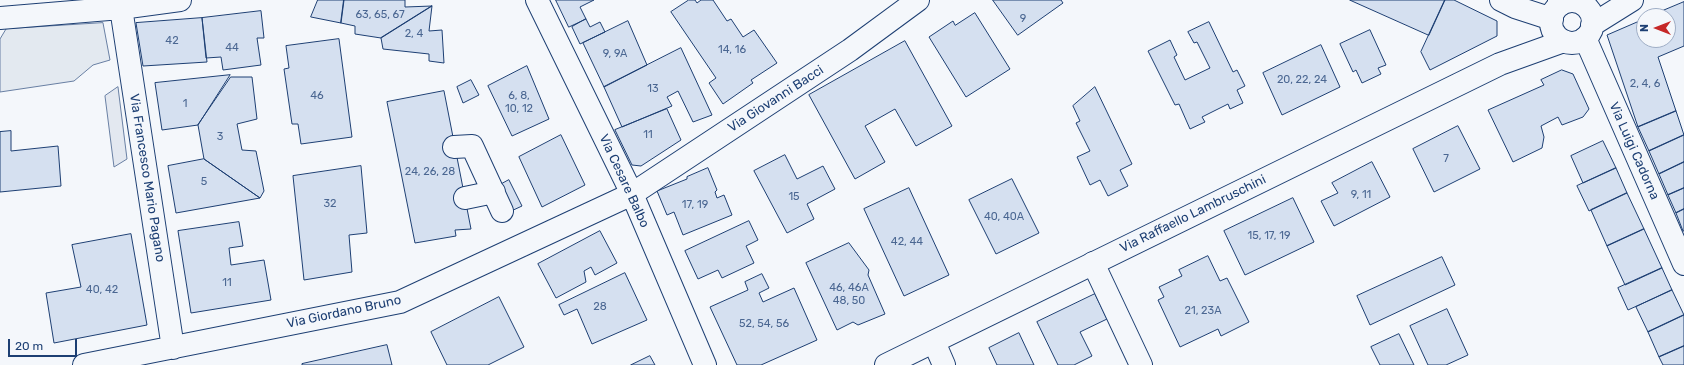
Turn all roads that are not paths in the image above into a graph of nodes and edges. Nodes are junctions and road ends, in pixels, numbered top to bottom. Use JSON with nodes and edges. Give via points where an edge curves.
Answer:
{"nodes":[{"id":1,"x":180,"y":0,"type":"edge"},
{"id":2,"x":537,"y":0,"type":"edge"},
{"id":3,"x":918,"y":0,"type":"edge"},
{"id":4,"x":1632,"y":0,"type":"edge"},
{"id":5,"x":1514,"y":2,"type":"edge"},
{"id":6,"x":121,"y":8,"type":"junction"},
{"id":7,"x":1573,"y":14,"type":"edge"},
{"id":8,"x":0,"y":18,"type":"edge"},
{"id":9,"x":454,"y":147,"type":"dead end"},
{"id":10,"x":632,"y":194,"type":"junction"},
{"id":11,"x":465,"y":198,"type":"dead end"},
{"id":12,"x":1093,"y":263,"type":"junction"},
{"id":13,"x":1684,"y":264,"type":"edge"},
{"id":14,"x":934,"y":342,"type":"junction"},
{"id":15,"x":173,"y":348,"type":"junction"},
{"id":16,"x":84,"y":365,"type":"edge"},
{"id":17,"x":705,"y":365,"type":"edge"},
{"id":18,"x":886,"y":365,"type":"edge"},
{"id":19,"x":944,"y":365,"type":"edge"},
{"id":20,"x":1140,"y":365,"type":"edge"}],
"edges":[{"from":1,"to":6,"type":"street"},
{"from":2,"to":10,"type":"street","name":"Via Cesare Balbo"},
{"from":3,"to":10,"type":"street","name":"Via Giovanni Bacci","via":[[850,50]]},
{"from":4,"to":7,"type":"street","name":"Via Raffaello Lambruschini"},
{"from":5,"to":7,"type":"street"},
{"from":6,"to":8,"type":"street"},
{"from":6,"to":15,"type":"street","name":"Via Francesco Mario Pagano"},
{"from":7,"to":12,"type":"street","name":"Via Raffaello Lambruschini","via":[[1500,64]]},
{"from":7,"to":13,"type":"street","name":"Via Luigi Cadorna"},
{"from":9,"to":11,"type":"street","via":[[472,146],[498,201]]},
{"from":10,"to":15,"type":"street","name":"Via Giordano Bruno","via":[[400,302]]},
{"from":10,"to":17,"type":"street","name":"Via Cesare Balbo"},
{"from":12,"to":14,"type":"street","name":"Via Raffaello Lambruschini"},
{"from":12,"to":20,"type":"street"},
{"from":14,"to":18,"type":"street","name":"Via Raffaello Lambruschini"},
{"from":14,"to":19,"type":"street"},
{"from":15,"to":16,"type":"street","name":"Via Giordano Bruno"}]}
